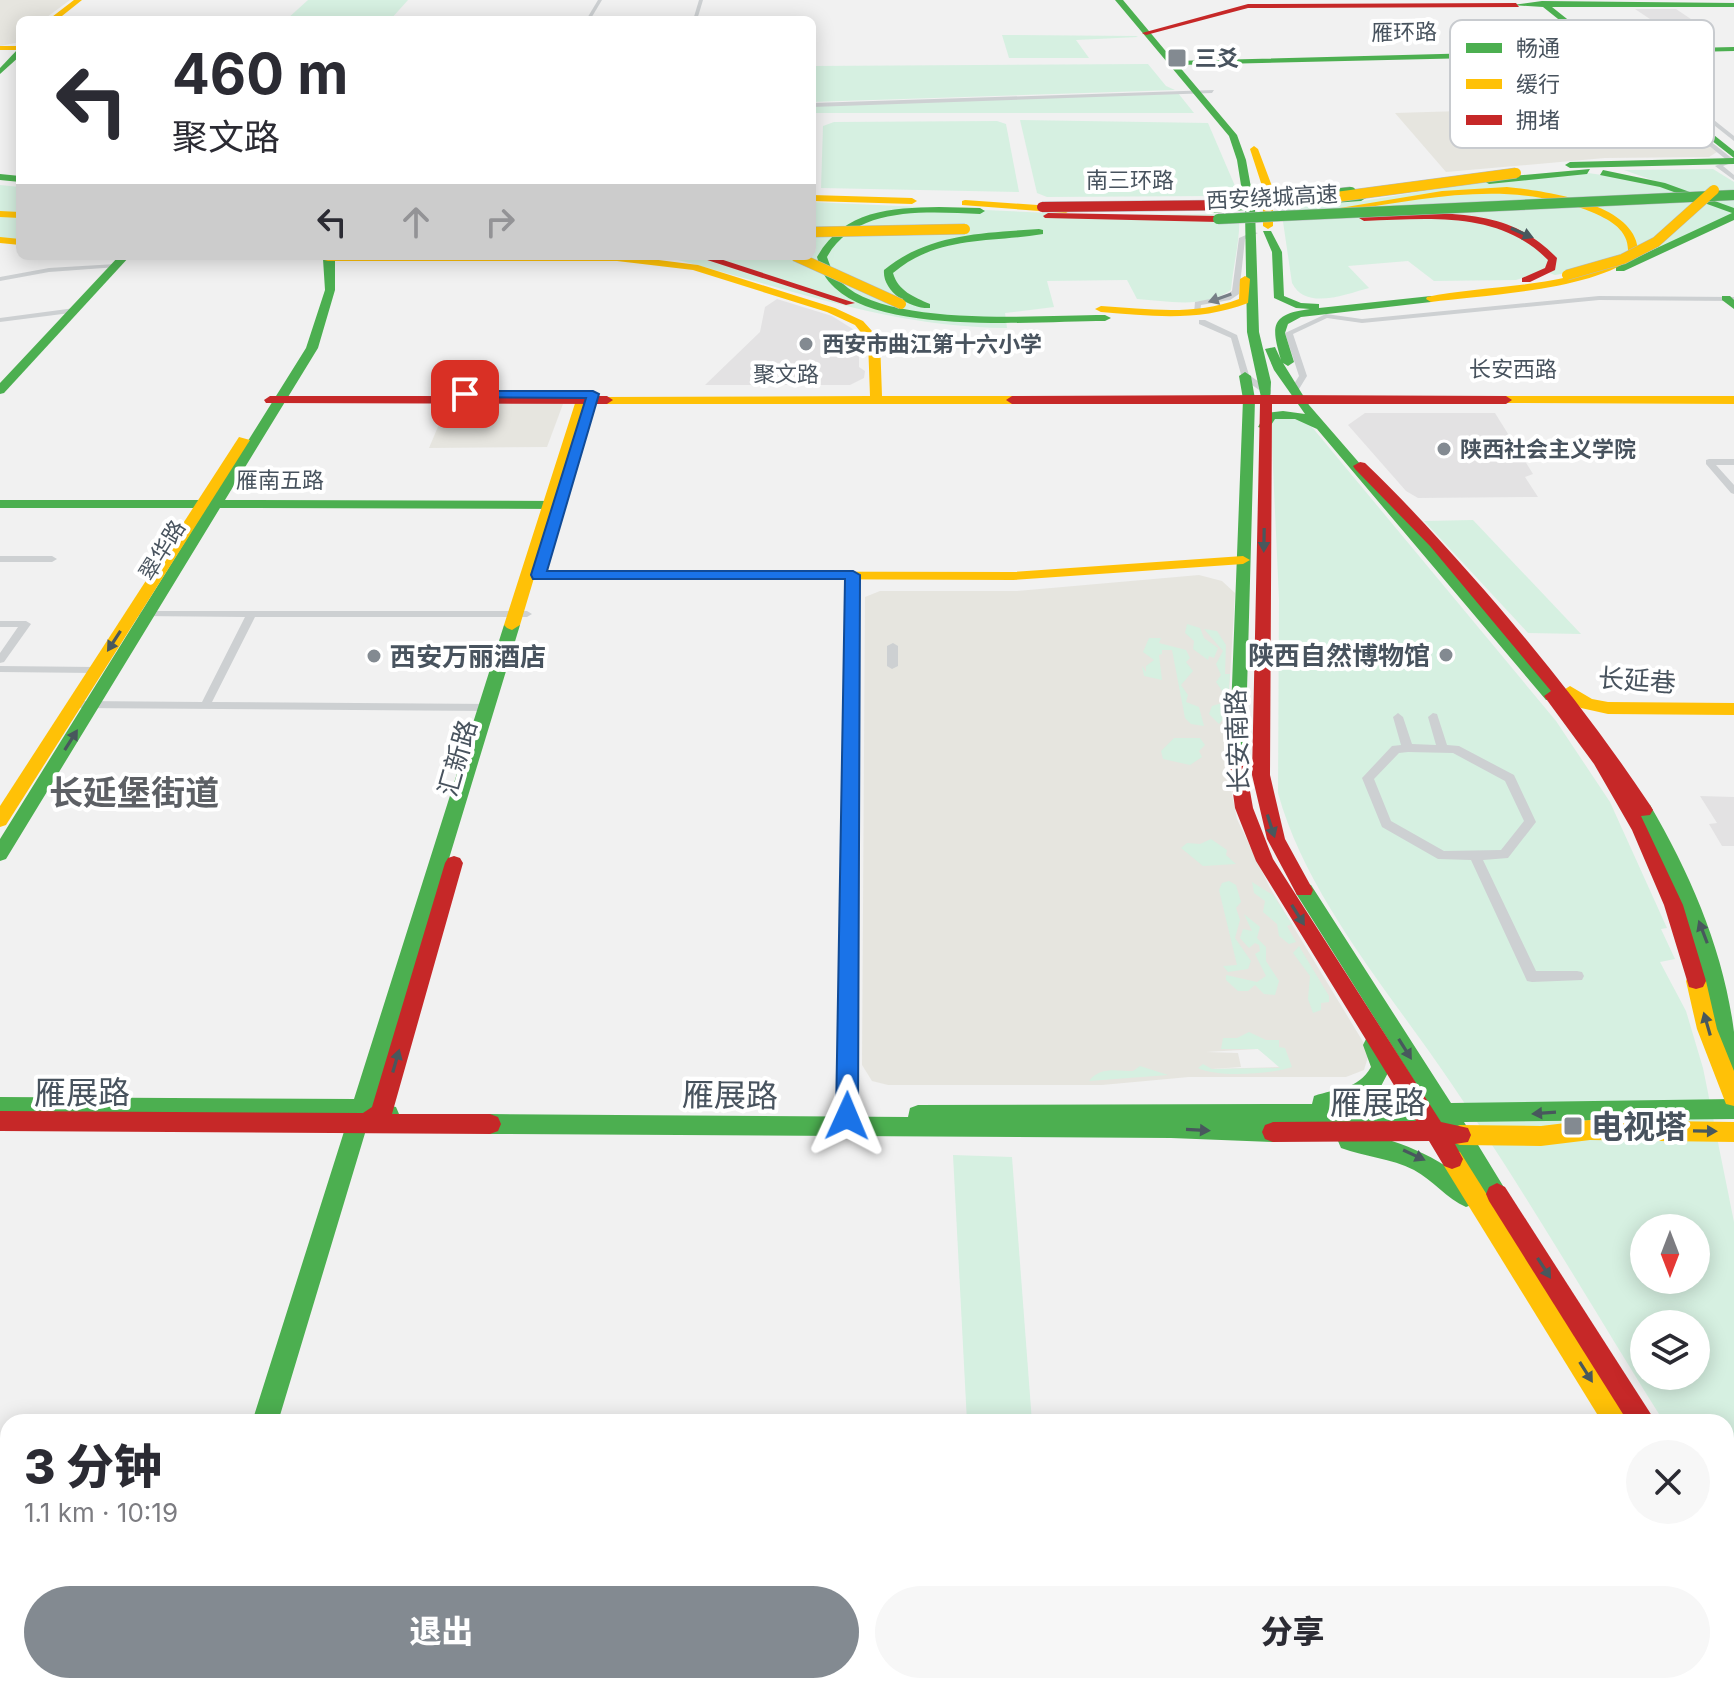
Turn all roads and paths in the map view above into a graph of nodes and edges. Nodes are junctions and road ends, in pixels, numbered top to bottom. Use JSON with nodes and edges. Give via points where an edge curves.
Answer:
{"nodes":[{"id":1,"x":78,"y":0,"type":"edge"},
{"id":2,"x":89,"y":0,"type":"edge"},
{"id":3,"x":1119,"y":0,"type":"edge"},
{"id":4,"x":1127,"y":0,"type":"edge"},
{"id":5,"x":1547,"y":2,"type":"edge"},
{"id":6,"x":1734,"y":5,"type":"edge"},
{"id":7,"x":57,"y":16,"type":"edge"},
{"id":8,"x":68,"y":16,"type":"edge"},
{"id":9,"x":1570,"y":20,"type":"edge"},
{"id":10,"x":1150,"y":33,"type":"junction"},
{"id":11,"x":1714,"y":51,"type":"edge"},
{"id":12,"x":1734,"y":51,"type":"edge"},
{"id":13,"x":16,"y":54,"type":"edge"},
{"id":14,"x":1450,"y":57,"type":"edge"},
{"id":15,"x":1178,"y":63,"type":"junction"},
{"id":16,"x":16,"y":64,"type":"edge"},
{"id":17,"x":0,"y":72,"type":"edge"},
{"id":18,"x":0,"y":79,"type":"edge"},
{"id":19,"x":1205,"y":91,"type":"junction"},
{"id":20,"x":816,"y":105,"type":"edge"},
{"id":21,"x":1714,"y":125,"type":"edge"},
{"id":22,"x":1734,"y":139,"type":"edge"},
{"id":23,"x":1714,"y":147,"type":"edge"},
{"id":24,"x":1732,"y":164,"type":"edge"},
{"id":25,"x":1589,"y":167,"type":"junction"},
{"id":26,"x":1557,"y":170,"type":"junction"},
{"id":27,"x":816,"y":196,"type":"edge"},
{"id":28,"x":816,"y":196,"type":"edge"},
{"id":29,"x":1734,"y":197,"type":"edge"},
{"id":30,"x":987,"y":200,"type":"junction"},
{"id":31,"x":965,"y":203,"type":"junction"},
{"id":32,"x":1042,"y":205,"type":"junction"},
{"id":33,"x":1258,"y":210,"type":"junction"},
{"id":34,"x":1734,"y":213,"type":"edge"},
{"id":35,"x":1218,"y":219,"type":"junction"},
{"id":36,"x":1306,"y":219,"type":"junction"},
{"id":37,"x":1039,"y":232,"type":"junction"},
{"id":38,"x":816,"y":235,"type":"edge"},
{"id":39,"x":816,"y":235,"type":"edge"},
{"id":40,"x":326,"y":260,"type":"edge"},
{"id":41,"x":634,"y":260,"type":"edge"},
{"id":42,"x":715,"y":260,"type":"edge"},
{"id":43,"x":805,"y":260,"type":"edge"},
{"id":44,"x":120,"y":261,"type":"edge"},
{"id":45,"x":1558,"y":275,"type":"junction"},
{"id":46,"x":0,"y":279,"type":"edge"},
{"id":47,"x":1426,"y":295,"type":"junction"},
{"id":48,"x":903,"y":301,"type":"junction"},
{"id":49,"x":1731,"y":301,"type":"edge"},
{"id":50,"x":75,"y":310,"type":"junction"},
{"id":51,"x":1197,"y":311,"type":"dead end"},
{"id":52,"x":1103,"y":314,"type":"junction"},
{"id":53,"x":966,"y":317,"type":"junction"},
{"id":54,"x":0,"y":320,"type":"edge"},
{"id":55,"x":1202,"y":322,"type":"dead end"},
{"id":56,"x":0,"y":390,"type":"edge"},
{"id":57,"x":1257,"y":390,"type":"junction"},
{"id":58,"x":876,"y":396,"type":"junction"},
{"id":59,"x":277,"y":397,"type":"junction"},
{"id":60,"x":588,"y":397,"type":"junction"},
{"id":61,"x":1297,"y":397,"type":"junction"},
{"id":62,"x":1734,"y":397,"type":"edge"},
{"id":63,"x":1264,"y":427,"type":"junction"},
{"id":64,"x":1330,"y":434,"type":"junction"},
{"id":65,"x":1734,"y":462,"type":"edge"},
{"id":66,"x":1360,"y":466,"type":"junction"},
{"id":67,"x":1264,"y":483,"type":"junction"},
{"id":68,"x":1734,"y":491,"type":"edge"},
{"id":69,"x":1245,"y":503,"type":"junction"},
{"id":70,"x":0,"y":504,"type":"edge"},
{"id":71,"x":208,"y":508,"type":"junction"},
{"id":72,"x":554,"y":509,"type":"junction"},
{"id":73,"x":0,"y":513,"type":"edge"},
{"id":74,"x":0,"y":559,"type":"edge"},
{"id":75,"x":52,"y":559,"type":"dead end"},
{"id":76,"x":1243,"y":560,"type":"junction"},
{"id":77,"x":538,"y":575,"type":"junction"},
{"id":78,"x":853,"y":575,"type":"junction"},
{"id":79,"x":140,"y":614,"type":"junction"},
{"id":80,"x":252,"y":614,"type":"junction"},
{"id":81,"x":522,"y":614,"type":"junction"},
{"id":82,"x":0,"y":624,"type":"edge"},
{"id":83,"x":0,"y":660,"type":"edge"},
{"id":84,"x":0,"y":669,"type":"edge"},
{"id":85,"x":95,"y":670,"type":"junction"},
{"id":86,"x":1547,"y":672,"type":"junction"},
{"id":87,"x":72,"y":705,"type":"junction"},
{"id":88,"x":92,"y":705,"type":"junction"},
{"id":89,"x":205,"y":706,"type":"junction"},
{"id":90,"x":489,"y":707,"type":"junction"},
{"id":91,"x":1734,"y":709,"type":"edge"},
{"id":92,"x":1734,"y":716,"type":"edge"},
{"id":93,"x":1398,"y":717,"type":"dead end"},
{"id":94,"x":1433,"y":717,"type":"dead end"},
{"id":95,"x":1408,"y":748,"type":"junction"},
{"id":96,"x":1443,"y":749,"type":"junction"},
{"id":97,"x":1607,"y":749,"type":"junction"},
{"id":98,"x":0,"y":820,"type":"edge"},
{"id":99,"x":0,"y":854,"type":"edge"},
{"id":100,"x":1475,"y":855,"type":"junction"},
{"id":101,"x":1577,"y":976,"type":"dead end"},
{"id":102,"x":1356,"y":1010,"type":"junction"},
{"id":103,"x":1733,"y":1099,"type":"edge"},
{"id":104,"x":0,"y":1107,"type":"edge"},
{"id":105,"x":1423,"y":1111,"type":"junction"},
{"id":106,"x":1263,"y":1113,"type":"junction"},
{"id":107,"x":1445,"y":1113,"type":"junction"},
{"id":108,"x":368,"y":1115,"type":"junction"},
{"id":109,"x":847,"y":1116,"type":"junction"},
{"id":110,"x":0,"y":1121,"type":"edge"},
{"id":111,"x":1435,"y":1131,"type":"junction"},
{"id":112,"x":1283,"y":1132,"type":"junction"},
{"id":113,"x":1734,"y":1132,"type":"edge"},
{"id":114,"x":1460,"y":1135,"type":"junction"},
{"id":115,"x":1498,"y":1231,"type":"junction"},
{"id":116,"x":268,"y":1414,"type":"edge"},
{"id":117,"x":1612,"y":1414,"type":"edge"},
{"id":118,"x":1638,"y":1414,"type":"edge"}],
"edges":[{"from":1,"to":7,"type":"main road"},
{"from":2,"to":8,"type":"main road"},
{"from":3,"to":10,"type":"main road","name":"长安南路"},
{"from":4,"to":10,"type":"main road","name":"长安南路"},
{"from":5,"to":6,"type":"main road"},
{"from":5,"to":9,"type":"main road"},
{"from":5,"to":10,"type":"main road","via":[[1248,6]]},
{"from":10,"to":15,"type":"main road","name":"长安南路"},
{"from":11,"to":12,"type":"main road","name":"雁环路"},
{"from":13,"to":17,"type":"main road"},
{"from":14,"to":15,"type":"main road","name":"雁环路"},
{"from":15,"to":19,"type":"main road","name":"长安南路"},
{"from":16,"to":18,"type":"main road"},
{"from":19,"to":20,"type":"street"},
{"from":19,"to":33,"type":"main road","name":"长安南路","via":[[1244,159]]},
{"from":19,"to":33,"type":"main road","name":"长安南路","via":[[1254,149]]},
{"from":21,"to":22,"type":"street"},
{"from":23,"to":24,"type":"main road"},
{"from":24,"to":25,"type":"main road","name":"南三环路"},
{"from":24,"to":26,"type":"main road","name":"南三环路"},
{"from":24,"to":45,"type":"main road","bridge":true,"via":[[1668,235],[1645,249]]},
{"from":25,"to":26,"type":"main road","name":"南三环路"},
{"from":25,"to":32,"type":"main road","name":"南三环路","bridge":true,"via":[[1249,202]]},
{"from":25,"to":33,"type":"main road","via":[[1504,168]]},
{"from":25,"to":34,"type":"main road","name":"南三环路","via":[[1652,182]]},
{"from":26,"to":32,"type":"main road","name":"南三环路","bridge":true,"via":[[1261,204]]},
{"from":27,"to":30,"type":"main road","name":"南三环路"},
{"from":28,"to":31,"type":"main road","name":"南三环路"},
{"from":29,"to":33,"type":"main road","name":"西安绕城高速","bridge":true},
{"from":29,"to":36,"type":"main road","name":"西安绕城高速","bridge":true},
{"from":30,"to":32,"type":"main road","name":"南三环路"},
{"from":30,"to":33,"type":"main road"},
{"from":31,"to":32,"type":"main road","name":"南三环路"},
{"from":31,"to":33,"type":"main road","via":[[1057,210]]},
{"from":33,"to":35,"type":"main road","name":"西安绕城高速","bridge":true},
{"from":33,"to":45,"type":"main road","bridge":true,"via":[[1382,203],[1462,189],[1524,190],[1582,203],[1629,231],[1635,245],[1613,268]]},
{"from":33,"to":47,"type":"main road","via":[[1277,252],[1279,298],[1286,303],[1320,306]]},
{"from":33,"to":51,"type":"street","one_way":true,"via":[[1242,238],[1236,292],[1198,304]]},
{"from":33,"to":52,"type":"main road","via":[[1247,250],[1244,301],[1204,313]]},
{"from":33,"to":57,"type":"main road","name":"长安南路","via":[[1253,333]]},
{"from":33,"to":61,"type":"main road","name":"长安南路","via":[[1266,334],[1279,371]]},
{"from":34,"to":45,"type":"main road","via":[[1638,263],[1607,273]]},
{"from":35,"to":38,"type":"main road","name":"西安绕城高速","bridge":true},
{"from":35,"to":53,"type":"main road","bridge":true,"via":[[911,211],[845,229],[823,252],[822,262],[833,282],[857,297],[892,309]]},
{"from":36,"to":37,"type":"main road","name":"西安绕城高速","bridge":true},
{"from":36,"to":45,"type":"main road","one_way":true,"bridge":true,"via":[[1493,223],[1541,243]]},
{"from":37,"to":39,"type":"main road","name":"西安绕城高速","bridge":true},
{"from":37,"to":48,"type":"main road","via":[[944,243],[901,257],[888,272]]},
{"from":40,"to":59,"type":"main road","name":"翠华路","via":[[309,336]]},
{"from":41,"to":58,"type":"main road","via":[[694,267],[859,323],[874,340]]},
{"from":42,"to":53,"type":"main road","via":[[856,305]]},
{"from":43,"to":48,"type":"main road","bridge":true},
{"from":44,"to":46,"type":"street"},
{"from":44,"to":50,"type":"main road"},
{"from":45,"to":47,"type":"main road"},
{"from":45,"to":47,"type":"main road"},
{"from":47,"to":61,"type":"main road","via":[[1298,314],[1283,322],[1279,333]]},
{"from":48,"to":53,"type":"main road"},
{"from":49,"to":61,"type":"street","via":[[1599,298],[1362,321],[1325,314],[1289,333],[1303,376]]},
{"from":50,"to":54,"type":"street"},
{"from":50,"to":56,"type":"main road"},
{"from":52,"to":53,"type":"main road"},
{"from":52,"to":57,"type":"main road","via":[[1213,316],[1232,322],[1242,331]]},
{"from":55,"to":57,"type":"street","via":[[1234,337]]},
{"from":57,"to":58,"type":"main road","name":"聚文路"},
{"from":57,"to":61,"type":"main road","name":"聚文路"},
{"from":57,"to":63,"type":"main road","name":"长安南路"},
{"from":57,"to":69,"type":"main road"},
{"from":58,"to":60,"type":"main road","name":"聚文路"},
{"from":59,"to":60,"type":"main road","name":"聚文路"},
{"from":59,"to":71,"type":"main road","name":"翠华路"},
{"from":60,"to":72,"type":"main road","name":"汇新路"},
{"from":61,"to":62,"type":"main road","name":"长安西路"},
{"from":61,"to":64,"type":"main road","name":"长安南路"},
{"from":63,"to":64,"type":"main road","via":[[1270,416],[1289,414],[1306,417]]},
{"from":63,"to":67,"type":"main road","name":"长安南路"},
{"from":64,"to":66,"type":"main road","name":"长安南路"},
{"from":65,"to":68,"type":"street","via":[[1709,462]]},
{"from":66,"to":86,"type":"main road","via":[[1394,497]]},
{"from":103,"to":66,"type":"main road","name":"长安南路","one_way":true,"via":[[1670,898],[1606,773],[1566,713],[1377,493]]},
{"from":67,"to":69,"type":"main road"},
{"from":67,"to":107,"type":"main road","name":"长安南路","one_way":true,"via":[[1260,761],[1266,812],[1287,864]]},
{"from":69,"to":76,"type":"main road"},
{"from":70,"to":71,"type":"main road","name":"雁南五路"},
{"from":71,"to":72,"type":"main road","name":"雁南五路"},
{"from":71,"to":73,"type":"main road","name":"雁南五路"},
{"from":71,"to":79,"type":"main road","name":"翠华路"},
{"from":72,"to":77,"type":"main road","name":"汇新路"},
{"from":72,"to":81,"type":"main road","name":"汇新路"},
{"from":74,"to":75,"type":"street"},
{"from":76,"to":78,"type":"main road","via":[[1013,576]]},
{"from":76,"to":102,"type":"main road","one_way":true,"via":[[1237,765],[1242,807],[1266,865]]},
{"from":77,"to":78,"type":"main road"},
{"from":77,"to":81,"type":"main road","name":"汇新路"},
{"from":78,"to":109,"type":"main road"},
{"from":79,"to":80,"type":"street"},
{"from":79,"to":85,"type":"main road","name":"翠华路","one_way":true},
{"from":79,"to":88,"type":"main road","name":"翠华路"},
{"from":80,"to":81,"type":"street"},
{"from":80,"to":89,"type":"street"},
{"from":81,"to":90,"type":"main road","name":"汇新路"},
{"from":108,"to":81,"type":"main road","name":"汇新路","one_way":true},
{"from":82,"to":83,"type":"street","via":[[26,624]]},
{"from":84,"to":85,"type":"street"},
{"from":85,"to":87,"type":"main road","name":"翠华路"},
{"from":86,"to":91,"type":"main road","name":"长延巷","via":[[1593,706]]},
{"from":86,"to":97,"type":"main road"},
{"from":87,"to":88,"type":"street"},
{"from":87,"to":98,"type":"main road","name":"翠华路"},
{"from":88,"to":89,"type":"street"},
{"from":99,"to":88,"type":"main road","name":"翠华路","one_way":true},
{"from":89,"to":90,"type":"street"},
{"from":90,"to":108,"type":"main road","name":"汇新路"},
{"from":92,"to":97,"type":"main road","name":"长延巷","via":[[1612,717],[1599,723]]},
{"from":93,"to":95,"type":"street"},
{"from":94,"to":96,"type":"street"},
{"from":95,"to":96,"type":"street"},
{"from":95,"to":100,"type":"street","via":[[1396,749],[1368,778],[1386,824],[1442,856]]},
{"from":96,"to":100,"type":"street","via":[[1455,749],[1510,778],[1530,822],[1504,855]]},
{"from":103,"to":97,"type":"main road","one_way":true,"via":[[1719,984],[1691,899]]},
{"from":100,"to":101,"type":"street","via":[[1532,977]]},
{"from":102,"to":105,"type":"main road"},
{"from":102,"to":106,"type":"main road","via":[[1380,1062],[1373,1085],[1354,1096]]},
{"from":103,"to":107,"type":"main road","name":"雁展路","one_way":true},
{"from":104,"to":108,"type":"main road","name":"雁展路"},
{"from":105,"to":106,"type":"main road","name":"雁展路"},
{"from":105,"to":107,"type":"main road","name":"雁展路"},
{"from":105,"to":111,"type":"main road"},
{"from":106,"to":109,"type":"main road","name":"雁展路"},
{"from":107,"to":114,"type":"main road","name":"长安南路"},
{"from":108,"to":109,"type":"main road","name":"雁展路"},
{"from":108,"to":110,"type":"main road","name":"雁展路"},
{"from":108,"to":112,"type":"main road","name":"雁展路","one_way":true},
{"from":108,"to":116,"type":"main road","name":"汇新路"},
{"from":111,"to":112,"type":"main road","name":"雁展路"},
{"from":111,"to":114,"type":"main road","name":"雁展路"},
{"from":111,"to":115,"type":"main road"},
{"from":112,"to":115,"type":"main road","one_way":true,"via":[[1414,1154],[1454,1182]]},
{"from":114,"to":113,"type":"main road","name":"雁展路","one_way":true},
{"from":114,"to":118,"type":"main road","name":"长安南路","one_way":true},
{"from":115,"to":117,"type":"main road","one_way":true}]}
